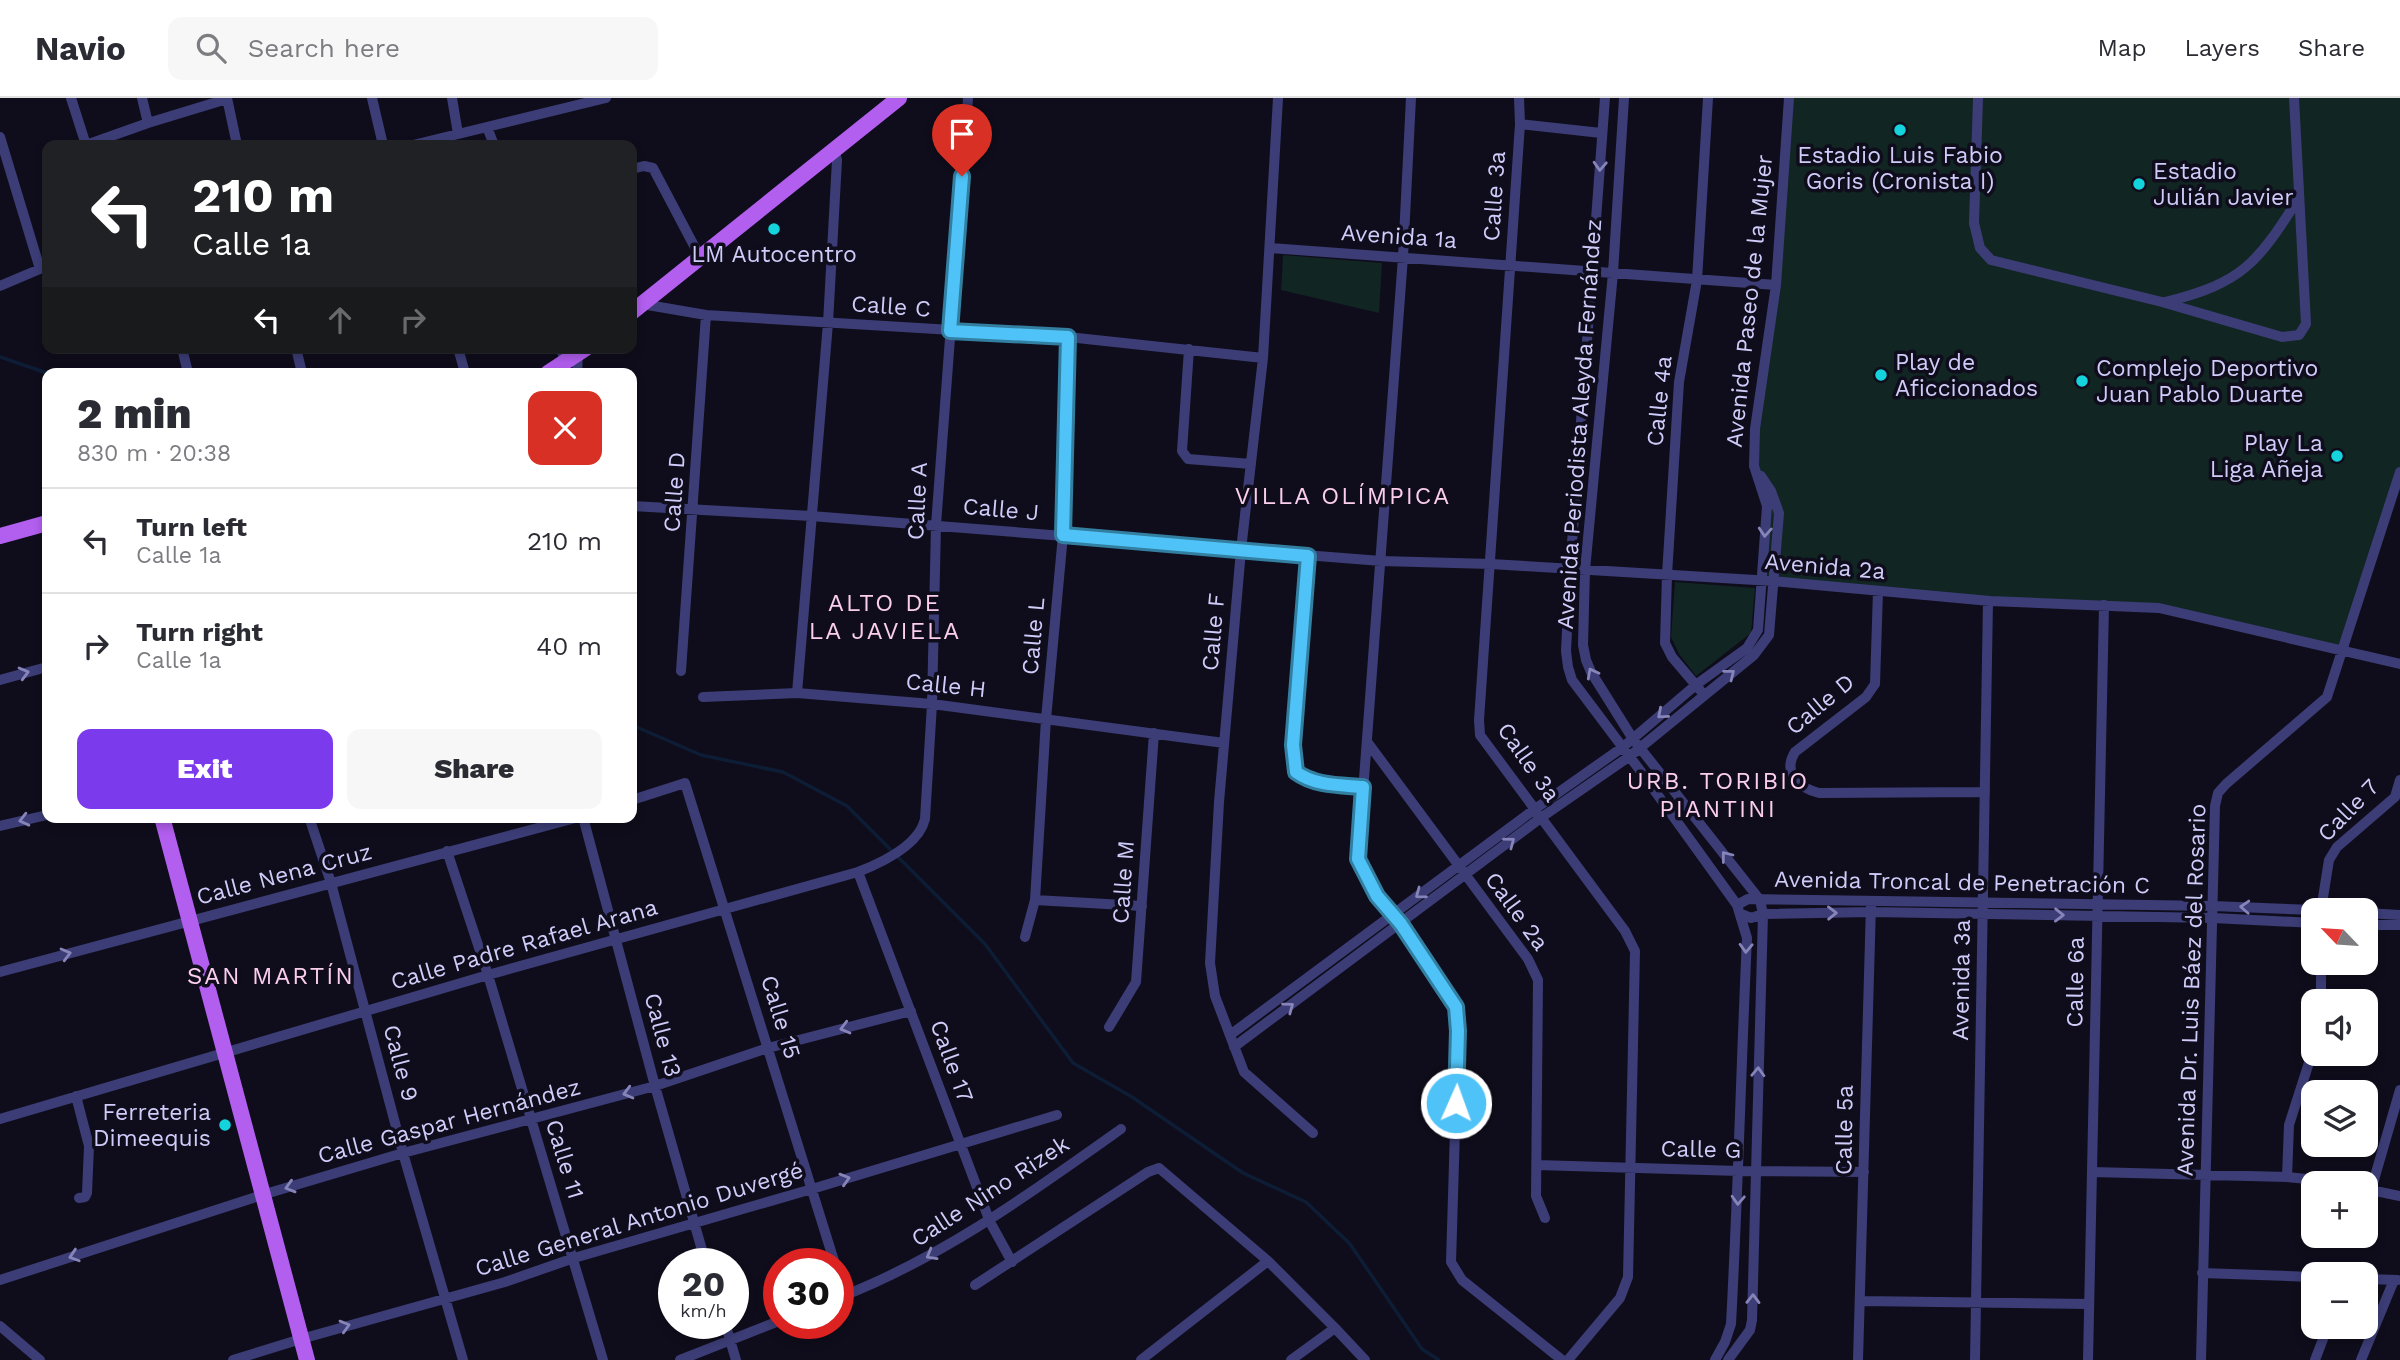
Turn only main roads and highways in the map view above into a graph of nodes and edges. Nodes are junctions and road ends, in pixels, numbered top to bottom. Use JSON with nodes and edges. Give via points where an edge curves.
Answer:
{"nodes":[{"id":1,"x":899,"y":98,"type":"edge"},
{"id":2,"x":637,"y":308,"type":"edge"},
{"id":3,"x":573,"y":357,"type":"edge"},
{"id":4,"x":556,"y":368,"type":"edge"},
{"id":5,"x":42,"y":524,"type":"edge"},
{"id":6,"x":0,"y":536,"type":"edge"},
{"id":7,"x":164,"y":823,"type":"edge"},
{"id":8,"x":307,"y":1360,"type":"edge"}],
"edges":[{"from":1,"to":2,"type":"main road"},
{"from":3,"to":4,"type":"main road"},
{"from":5,"to":6,"type":"main road"},
{"from":7,"to":8,"type":"main road"}]}
